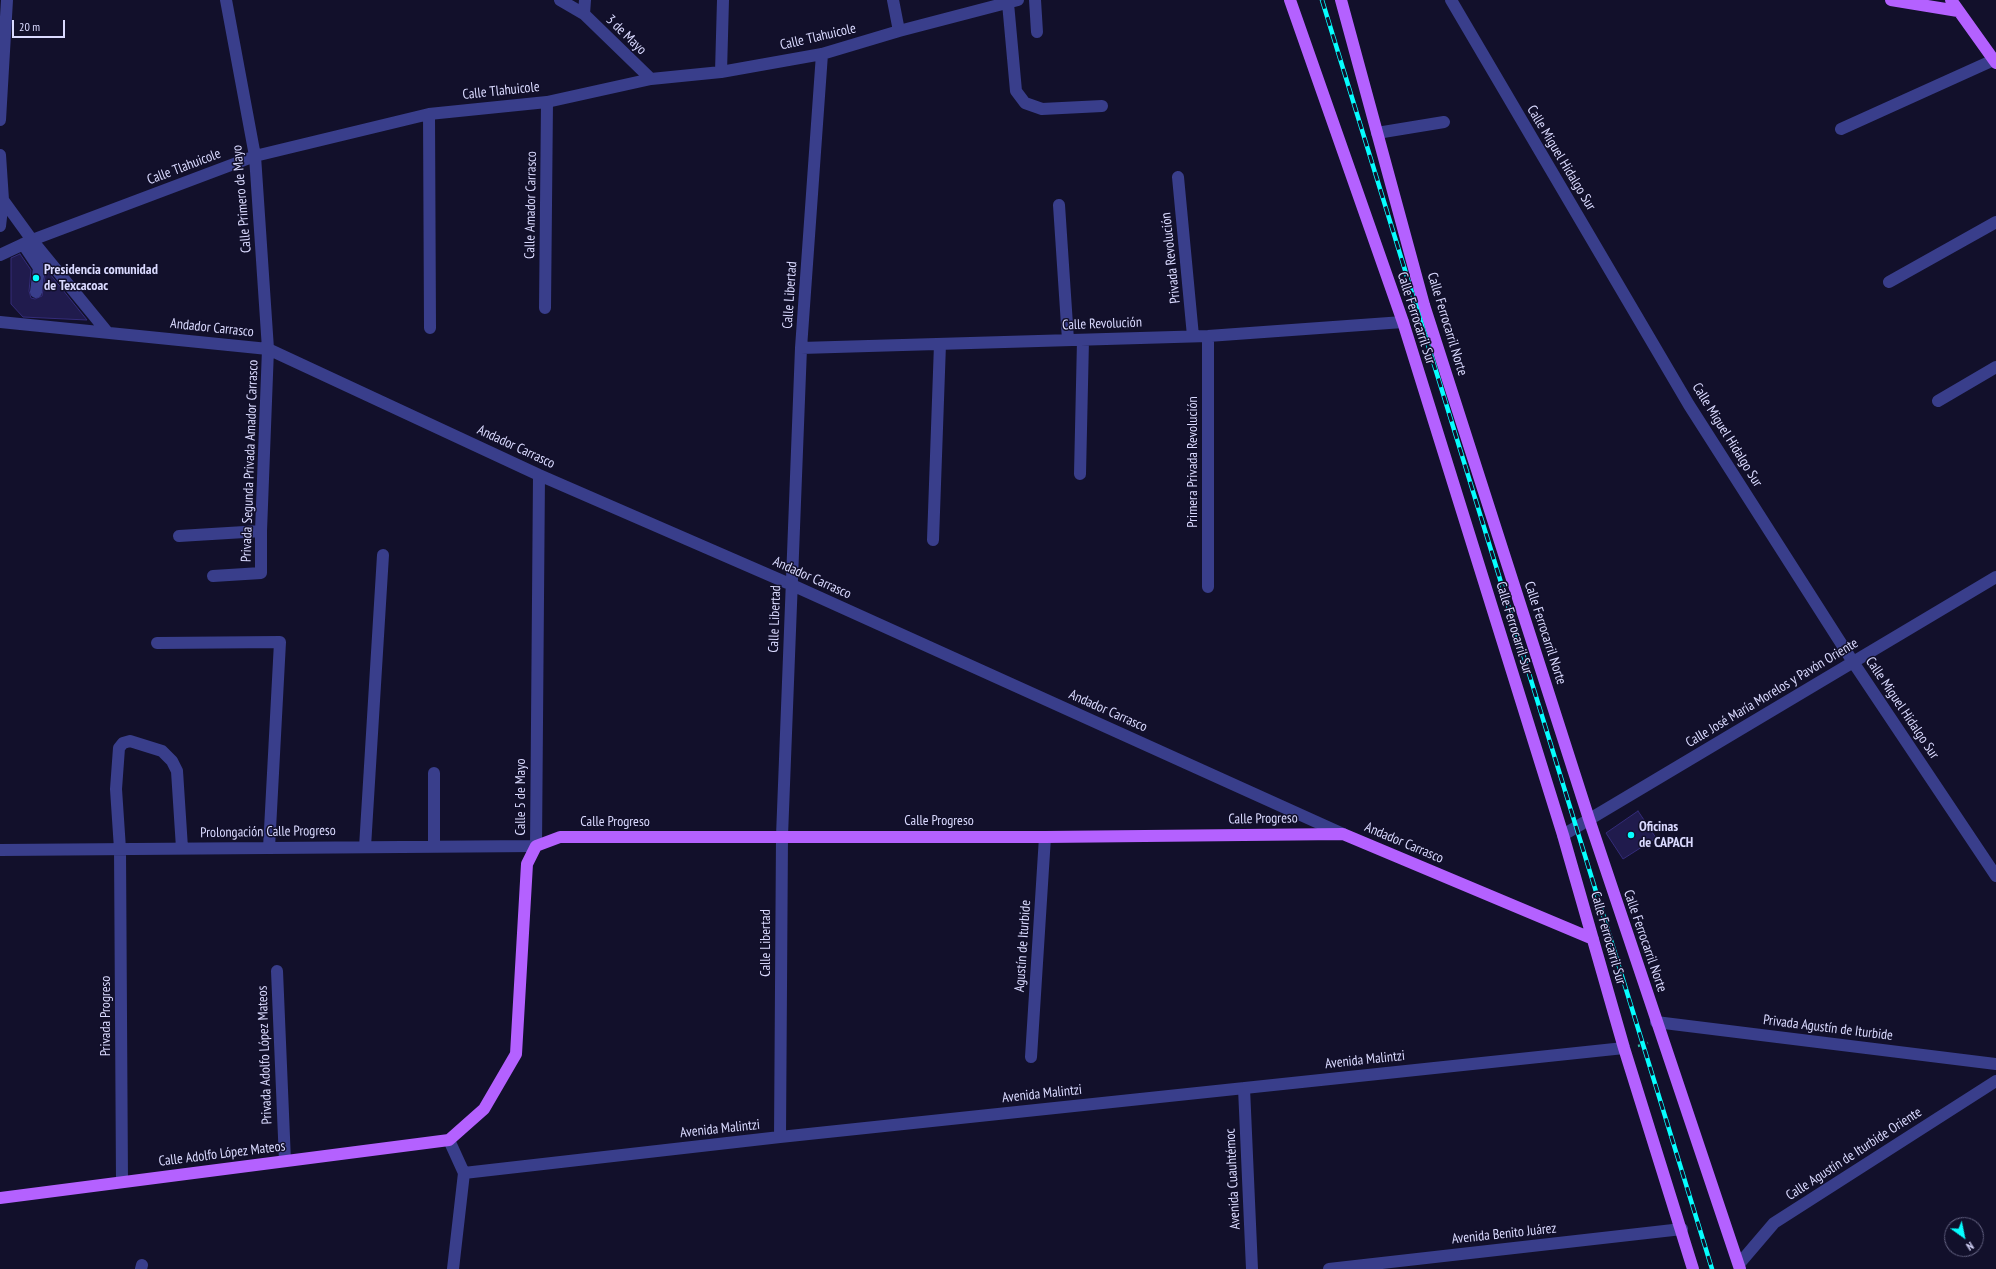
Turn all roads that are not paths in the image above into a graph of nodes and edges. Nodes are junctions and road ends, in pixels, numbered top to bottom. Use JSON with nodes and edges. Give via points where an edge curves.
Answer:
{"nodes":[{"id":1,"x":7,"y":0,"type":"edge"},
{"id":2,"x":226,"y":0,"type":"edge"},
{"id":3,"x":560,"y":0,"type":"edge"},
{"id":4,"x":585,"y":0,"type":"edge"},
{"id":5,"x":723,"y":0,"type":"edge"},
{"id":6,"x":893,"y":0,"type":"edge"},
{"id":7,"x":1035,"y":0,"type":"edge"},
{"id":8,"x":1290,"y":0,"type":"edge"},
{"id":9,"x":1341,"y":0,"type":"edge"},
{"id":10,"x":1451,"y":0,"type":"edge"},
{"id":11,"x":1891,"y":0,"type":"edge"},
{"id":12,"x":1951,"y":0,"type":"edge"},
{"id":13,"x":1013,"y":2,"type":"edge"},
{"id":14,"x":1958,"y":11,"type":"junction"},
{"id":15,"x":584,"y":14,"type":"junction"},
{"id":16,"x":899,"y":31,"type":"junction"},
{"id":17,"x":1037,"y":32,"type":"dead end"},
{"id":18,"x":822,"y":54,"type":"junction"},
{"id":19,"x":1995,"y":61,"type":"edge"},
{"id":20,"x":721,"y":72,"type":"junction"},
{"id":21,"x":651,"y":79,"type":"junction"},
{"id":22,"x":547,"y":102,"type":"junction"},
{"id":23,"x":1102,"y":106,"type":"dead end"},
{"id":24,"x":429,"y":114,"type":"junction"},
{"id":25,"x":0,"y":120,"type":"edge"},
{"id":26,"x":1444,"y":122,"type":"dead end"},
{"id":27,"x":1841,"y":129,"type":"dead end"},
{"id":28,"x":1377,"y":133,"type":"junction"},
{"id":29,"x":0,"y":155,"type":"edge"},
{"id":30,"x":255,"y":156,"type":"junction"},
{"id":31,"x":1178,"y":177,"type":"dead end"},
{"id":32,"x":4,"y":200,"type":"junction"},
{"id":33,"x":1059,"y":206,"type":"dead end"},
{"id":34,"x":1996,"y":222,"type":"edge"},
{"id":35,"x":0,"y":226,"type":"edge"},
{"id":36,"x":28,"y":242,"type":"junction"},
{"id":37,"x":0,"y":255,"type":"edge"},
{"id":38,"x":1889,"y":282,"type":"dead end"},
{"id":39,"x":36,"y":292,"type":"dead end"},
{"id":40,"x":545,"y":308,"type":"dead end"},
{"id":41,"x":0,"y":322,"type":"edge"},
{"id":42,"x":1403,"y":322,"type":"junction"},
{"id":43,"x":430,"y":328,"type":"dead end"},
{"id":44,"x":108,"y":332,"type":"junction"},
{"id":45,"x":1193,"y":336,"type":"junction"},
{"id":46,"x":1208,"y":336,"type":"junction"},
{"id":47,"x":1068,"y":340,"type":"junction"},
{"id":48,"x":1082,"y":340,"type":"junction"},
{"id":49,"x":940,"y":344,"type":"junction"},
{"id":50,"x":801,"y":348,"type":"junction"},
{"id":51,"x":268,"y":349,"type":"junction"},
{"id":52,"x":1996,"y":367,"type":"edge"},
{"id":53,"x":1938,"y":401,"type":"dead end"},
{"id":54,"x":1080,"y":474,"type":"dead end"},
{"id":55,"x":539,"y":475,"type":"junction"},
{"id":56,"x":261,"y":531,"type":"junction"},
{"id":57,"x":180,"y":536,"type":"dead end"},
{"id":58,"x":932,"y":540,"type":"dead end"},
{"id":59,"x":383,"y":555,"type":"dead end"},
{"id":60,"x":213,"y":576,"type":"dead end"},
{"id":61,"x":1996,"y":577,"type":"edge"},
{"id":62,"x":792,"y":585,"type":"junction"},
{"id":63,"x":1208,"y":587,"type":"dead end"},
{"id":64,"x":157,"y":643,"type":"dead end"},
{"id":65,"x":1854,"y":662,"type":"junction"},
{"id":66,"x":434,"y":772,"type":"dead end"},
{"id":67,"x":1589,"y":819,"type":"junction"},
{"id":68,"x":1343,"y":834,"type":"junction"},
{"id":69,"x":1563,"y":835,"type":"junction"},
{"id":70,"x":782,"y":836,"type":"junction"},
{"id":71,"x":1045,"y":837,"type":"junction"},
{"id":72,"x":434,"y":846,"type":"junction"},
{"id":73,"x":536,"y":846,"type":"junction"},
{"id":74,"x":365,"y":847,"type":"junction"},
{"id":75,"x":182,"y":848,"type":"junction"},
{"id":76,"x":269,"y":848,"type":"junction"},
{"id":77,"x":120,"y":849,"type":"junction"},
{"id":78,"x":0,"y":850,"type":"edge"},
{"id":79,"x":1996,"y":876,"type":"edge"},
{"id":80,"x":1593,"y":940,"type":"junction"},
{"id":81,"x":277,"y":971,"type":"dead end"},
{"id":82,"x":1656,"y":1022,"type":"junction"},
{"id":83,"x":1624,"y":1048,"type":"junction"},
{"id":84,"x":1031,"y":1057,"type":"dead end"},
{"id":85,"x":1996,"y":1064,"type":"edge"},
{"id":86,"x":1996,"y":1081,"type":"edge"},
{"id":87,"x":1244,"y":1088,"type":"junction"},
{"id":88,"x":780,"y":1137,"type":"junction"},
{"id":89,"x":449,"y":1140,"type":"junction"},
{"id":90,"x":285,"y":1161,"type":"junction"},
{"id":91,"x":464,"y":1173,"type":"junction"},
{"id":92,"x":122,"y":1182,"type":"junction"},
{"id":93,"x":0,"y":1198,"type":"edge"},
{"id":94,"x":1682,"y":1229,"type":"junction"},
{"id":95,"x":1739,"y":1267,"type":"edge"},
{"id":96,"x":453,"y":1269,"type":"edge"},
{"id":97,"x":1252,"y":1269,"type":"edge"},
{"id":98,"x":1329,"y":1269,"type":"edge"},
{"id":99,"x":1693,"y":1269,"type":"edge"}],
"edges":[{"from":1,"to":25,"type":"street"},
{"from":2,"to":30,"type":"street","name":"Calle Primero de Mayo"},
{"from":3,"to":15,"type":"street","name":"3 de Mayo"},
{"from":4,"to":15,"type":"street"},
{"from":5,"to":20,"type":"street"},
{"from":6,"to":16,"type":"street"},
{"from":7,"to":17,"type":"street"},
{"from":8,"to":42,"type":"main road","name":"Calle Ferrocarril Sur"},
{"from":9,"to":28,"type":"main road","name":"Calle Ferrocarril Norte"},
{"from":10,"to":65,"type":"street","name":"Calle Miguel Hidalgo Sur","via":[[1689,405]]},
{"from":11,"to":14,"type":"main road"},
{"from":12,"to":14,"type":"main road"},
{"from":13,"to":16,"type":"street","name":"Calle Tlahuicole"},
{"from":13,"to":23,"type":"street","via":[[1016,91],[1025,103],[1042,109]]},
{"from":14,"to":19,"type":"main road"},
{"from":15,"to":21,"type":"street","name":"3 de Mayo"},
{"from":16,"to":18,"type":"street","name":"Calle Tlahuicole"},
{"from":18,"to":20,"type":"street","name":"Calle Tlahuicole"},
{"from":18,"to":50,"type":"street","name":"Calle Libertad"},
{"from":19,"to":27,"type":"street"},
{"from":20,"to":21,"type":"street","name":"Calle Tlahuicole"},
{"from":21,"to":22,"type":"street","name":"Calle Tlahuicole"},
{"from":22,"to":24,"type":"street","name":"Calle Tlahuicole"},
{"from":22,"to":40,"type":"street","name":"Calle Amador Carrasco"},
{"from":24,"to":30,"type":"street","name":"Calle Tlahuicole"},
{"from":24,"to":43,"type":"street"},
{"from":26,"to":28,"type":"street"},
{"from":28,"to":67,"type":"main road","name":"Calle Ferrocarril Norte","via":[[1424,305]]},
{"from":29,"to":32,"type":"street"},
{"from":30,"to":36,"type":"street","name":"Calle Tlahuicole"},
{"from":30,"to":51,"type":"street","name":"Calle Primero de Mayo"},
{"from":31,"to":45,"type":"street","name":"Privada Revolución"},
{"from":32,"to":35,"type":"street"},
{"from":32,"to":36,"type":"street"},
{"from":33,"to":47,"type":"street"},
{"from":34,"to":38,"type":"street"},
{"from":36,"to":37,"type":"street","name":"Calle Tlahuicole"},
{"from":36,"to":39,"type":"street","via":[[39,268]]},
{"from":36,"to":44,"type":"street"},
{"from":41,"to":44,"type":"street","name":"Andador Carrasco"},
{"from":42,"to":46,"type":"street","name":"Calle Revolución"},
{"from":42,"to":69,"type":"main road","name":"Calle Ferrocarril Sur"},
{"from":44,"to":51,"type":"street","name":"Andador Carrasco"},
{"from":45,"to":46,"type":"street","name":"Calle Revolución"},
{"from":45,"to":48,"type":"street","name":"Calle Revolución"},
{"from":46,"to":63,"type":"street","name":"Primera Privada Revolución"},
{"from":47,"to":48,"type":"street","name":"Calle Revolución"},
{"from":47,"to":49,"type":"street","name":"Calle Revolución"},
{"from":48,"to":54,"type":"street"},
{"from":49,"to":50,"type":"street","name":"Calle Revolución"},
{"from":49,"to":58,"type":"street"},
{"from":50,"to":62,"type":"street","name":"Calle Libertad"},
{"from":51,"to":55,"type":"street","name":"Andador Carrasco"},
{"from":51,"to":56,"type":"street","name":"Privada Segunda Privada Amador Carrasco"},
{"from":52,"to":53,"type":"street"},
{"from":55,"to":62,"type":"street","name":"Andador Carrasco"},
{"from":55,"to":73,"type":"street","name":"Calle 5 de Mayo"},
{"from":56,"to":57,"type":"street"},
{"from":56,"to":60,"type":"street","name":"Privada Segunda Privada Amador Carrasco","via":[[261,573]]},
{"from":59,"to":74,"type":"street"},
{"from":61,"to":65,"type":"street","name":"Calle José María Morelos y Pavón Oriente"},
{"from":62,"to":68,"type":"street","name":"Andador Carrasco"},
{"from":62,"to":70,"type":"street","name":"Calle Libertad"},
{"from":64,"to":76,"type":"street","via":[[280,642]]},
{"from":65,"to":67,"type":"street","name":"Calle José María Morelos y Pavón Oriente"},
{"from":65,"to":79,"type":"street","name":"Calle Miguel Hidalgo Sur"},
{"from":66,"to":72,"type":"street"},
{"from":67,"to":69,"type":"street","name":"Calle José María Morelos y Pavón Oriente"},
{"from":67,"to":82,"type":"main road","name":"Calle Ferrocarril Norte"},
{"from":68,"to":71,"type":"main road","name":"Calle Progreso"},
{"from":68,"to":80,"type":"main road","name":"Andador Carrasco"},
{"from":69,"to":80,"type":"main road","name":"Calle Ferrocarril Sur"},
{"from":70,"to":71,"type":"main road","name":"Calle Progreso"},
{"from":70,"to":73,"type":"main road","name":"Calle Progreso","via":[[560,837]]},
{"from":70,"to":88,"type":"street","name":"Calle Libertad"},
{"from":71,"to":84,"type":"street","name":"Agustín de Iturbide"},
{"from":72,"to":73,"type":"street","name":"Prolongación Calle Progreso"},
{"from":72,"to":74,"type":"street","name":"Prolongación Calle Progreso"},
{"from":73,"to":89,"type":"main road","name":"Calle 5 de Mayo","via":[[527,864],[516,1054],[484,1109]]},
{"from":74,"to":76,"type":"street","name":"Prolongación Calle Progreso"},
{"from":75,"to":76,"type":"street","name":"Prolongación Calle Progreso"},
{"from":75,"to":77,"type":"street","name":"Prolongación Calle Progreso"},
{"from":75,"to":77,"type":"street","name":"Privada Progreso","via":[[176,771],[172,762],[162,751],[130,741],[123,743],[119,748],[116,789]]},
{"from":77,"to":78,"type":"street","name":"Prolongación Calle Progreso"},
{"from":77,"to":92,"type":"street","name":"Privada Progreso"},
{"from":80,"to":83,"type":"main road","name":"Calle Ferrocarril Sur"},
{"from":81,"to":90,"type":"street","name":"Privada Adolfo López Mateos"},
{"from":82,"to":85,"type":"street","name":"Privada Agustín de Iturbide"},
{"from":82,"to":95,"type":"main road","name":"Calle Ferrocarril Norte"},
{"from":83,"to":87,"type":"street","name":"Avenida Malintzi"},
{"from":83,"to":94,"type":"main road","name":"Calle Ferrocarril Sur"},
{"from":86,"to":95,"type":"street","name":"Calle Agustín de Iturbide Oriente","via":[[1774,1223]]},
{"from":87,"to":88,"type":"street","name":"Avenida Malintzi"},
{"from":87,"to":97,"type":"street","name":"Avenida Cuauhtémoc"},
{"from":88,"to":91,"type":"street","name":"Avenida Malintzi"},
{"from":89,"to":90,"type":"main road","name":"Calle Adolfo López Mateos"},
{"from":89,"to":91,"type":"street"},
{"from":90,"to":92,"type":"main road","name":"Calle Adolfo López Mateos"},
{"from":91,"to":96,"type":"street"},
{"from":92,"to":93,"type":"main road","name":"Calle Adolfo López Mateos"},
{"from":94,"to":98,"type":"street","name":"Avenida Benito Juárez"},
{"from":94,"to":99,"type":"main road","name":"Calle Ferrocarril Sur"}]}
